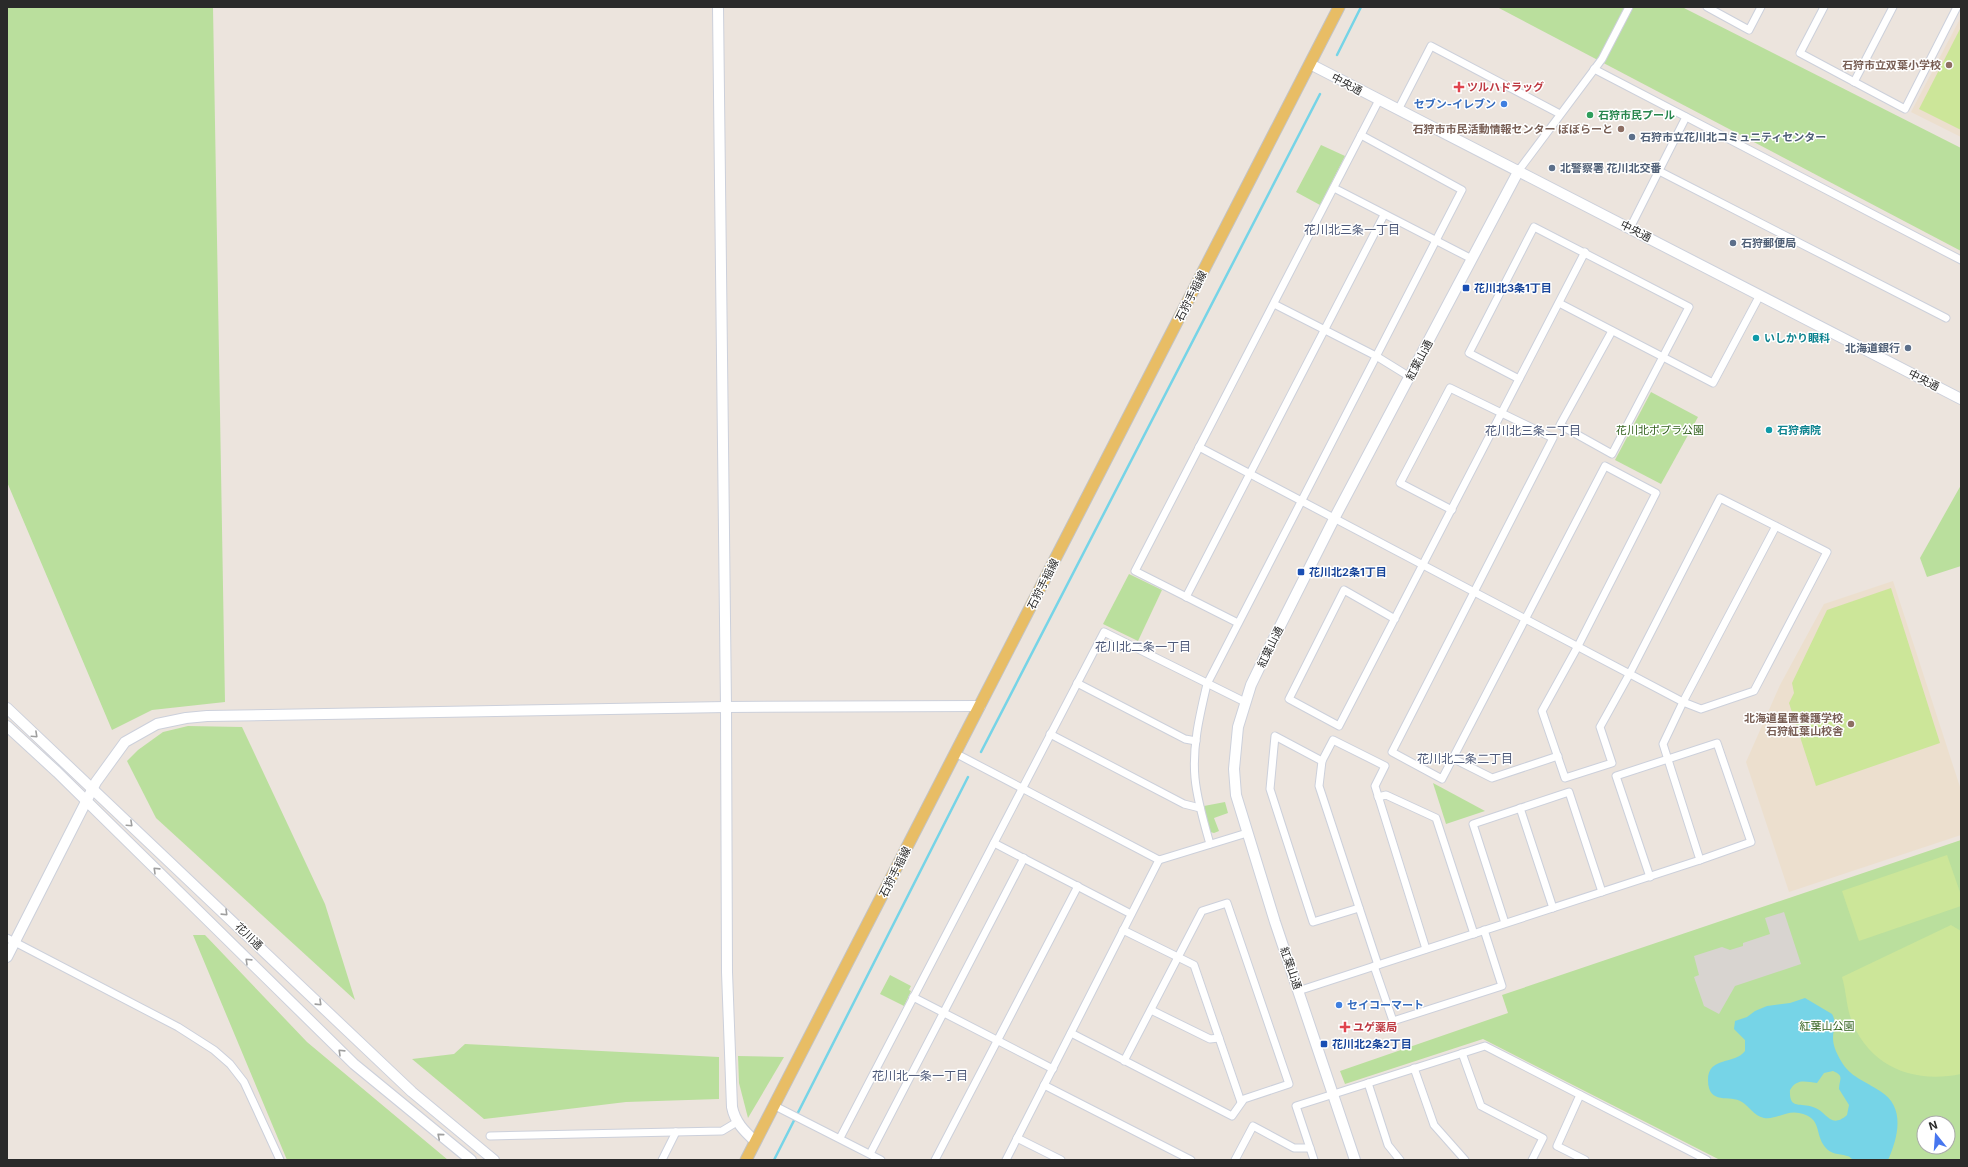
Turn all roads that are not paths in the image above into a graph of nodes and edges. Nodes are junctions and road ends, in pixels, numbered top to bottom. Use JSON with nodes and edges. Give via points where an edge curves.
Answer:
{"nodes":[{"id":1,"x":718,"y":7,"type":"edge"},
{"id":2,"x":1339,"y":7,"type":"edge"},
{"id":3,"x":1629,"y":7,"type":"edge"},
{"id":4,"x":1707,"y":7,"type":"edge"},
{"id":5,"x":1761,"y":7,"type":"edge"},
{"id":6,"x":1824,"y":7,"type":"edge"},
{"id":7,"x":1893,"y":7,"type":"edge"},
{"id":8,"x":1957,"y":7,"type":"edge"},
{"id":9,"x":1310,"y":64,"type":"junction"},
{"id":10,"x":1594,"y":69,"type":"junction"},
{"id":11,"x":1854,"y":82,"type":"junction"},
{"id":12,"x":1379,"y":100,"type":"junction"},
{"id":13,"x":1398,"y":110,"type":"junction"},
{"id":14,"x":1560,"y":114,"type":"junction"},
{"id":15,"x":1686,"y":117,"type":"junction"},
{"id":16,"x":1361,"y":135,"type":"junction"},
{"id":17,"x":1519,"y":170,"type":"junction"},
{"id":18,"x":1659,"y":170,"type":"junction"},
{"id":19,"x":1334,"y":188,"type":"junction"},
{"id":20,"x":1384,"y":215,"type":"junction"},
{"id":21,"x":1630,"y":228,"type":"junction"},
{"id":22,"x":1436,"y":240,"type":"junction"},
{"id":23,"x":1585,"y":252,"type":"junction"},
{"id":24,"x":1472,"y":259,"type":"junction"},
{"id":25,"x":1961,"y":260,"type":"edge"},
{"id":26,"x":1760,"y":295,"type":"junction"},
{"id":27,"x":1559,"y":303,"type":"junction"},
{"id":28,"x":1274,"y":304,"type":"junction"},
{"id":29,"x":1946,"y":318,"type":"dead end"},
{"id":30,"x":1325,"y":330,"type":"junction"},
{"id":31,"x":1612,"y":331,"type":"junction"},
{"id":32,"x":1376,"y":356,"type":"junction"},
{"id":33,"x":1663,"y":357,"type":"junction"},
{"id":34,"x":1410,"y":377,"type":"junction"},
{"id":35,"x":1519,"y":380,"type":"junction"},
{"id":36,"x":1961,"y":399,"type":"edge"},
{"id":37,"x":1502,"y":413,"type":"junction"},
{"id":38,"x":1200,"y":447,"type":"junction"},
{"id":39,"x":1250,"y":474,"type":"junction"},
{"id":40,"x":1301,"y":500,"type":"junction"},
{"id":41,"x":1452,"y":510,"type":"junction"},
{"id":42,"x":1335,"y":517,"type":"junction"},
{"id":43,"x":1776,"y":526,"type":"junction"},
{"id":44,"x":1424,"y":564,"type":"junction"},
{"id":45,"x":1476,"y":592,"type":"junction"},
{"id":46,"x":1186,"y":597,"type":"junction"},
{"id":47,"x":1526,"y":618,"type":"junction"},
{"id":48,"x":1395,"y":619,"type":"junction"},
{"id":49,"x":1238,"y":623,"type":"junction"},
{"id":50,"x":1578,"y":646,"type":"junction"},
{"id":51,"x":1630,"y":674,"type":"junction"},
{"id":52,"x":1077,"y":683,"type":"junction"},
{"id":53,"x":1207,"y":684,"type":"junction"},
{"id":54,"x":1245,"y":702,"type":"junction"},
{"id":55,"x":1683,"y":702,"type":"junction"},
{"id":56,"x":980,"y":706,"type":"junction"},
{"id":57,"x":726,"y":707,"type":"junction"},
{"id":58,"x":7,"y":708,"type":"edge"},
{"id":59,"x":7,"y":726,"type":"edge"},
{"id":60,"x":1050,"y":734,"type":"junction"},
{"id":61,"x":1196,"y":741,"type":"junction"},
{"id":62,"x":955,"y":753,"type":"junction"},
{"id":63,"x":1558,"y":756,"type":"junction"},
{"id":64,"x":1452,"y":758,"type":"junction"},
{"id":65,"x":1667,"y":759,"type":"junction"},
{"id":66,"x":1322,"y":761,"type":"junction"},
{"id":67,"x":93,"y":788,"type":"junction"},
{"id":68,"x":1022,"y":788,"type":"junction"},
{"id":69,"x":1378,"y":796,"type":"junction"},
{"id":70,"x":86,"y":801,"type":"junction"},
{"id":71,"x":1200,"y":808,"type":"junction"},
{"id":72,"x":1520,"y":808,"type":"junction"},
{"id":73,"x":1247,"y":832,"type":"junction"},
{"id":74,"x":994,"y":843,"type":"junction"},
{"id":75,"x":1210,"y":844,"type":"junction"},
{"id":76,"x":1024,"y":858,"type":"junction"},
{"id":77,"x":1159,"y":860,"type":"junction"},
{"id":78,"x":1700,"y":860,"type":"junction"},
{"id":79,"x":1650,"y":877,"type":"junction"},
{"id":80,"x":1078,"y":886,"type":"junction"},
{"id":81,"x":1602,"y":892,"type":"junction"},
{"id":82,"x":1359,"y":908,"type":"junction"},
{"id":83,"x":1553,"y":908,"type":"junction"},
{"id":84,"x":1131,"y":914,"type":"junction"},
{"id":85,"x":1505,"y":924,"type":"junction"},
{"id":86,"x":1124,"y":930,"type":"junction"},
{"id":87,"x":1484,"y":930,"type":"junction"},
{"id":88,"x":1474,"y":934,"type":"junction"},
{"id":89,"x":11,"y":940,"type":"edge"},
{"id":90,"x":1426,"y":949,"type":"junction"},
{"id":91,"x":7,"y":957,"type":"edge"},
{"id":92,"x":1178,"y":957,"type":"junction"},
{"id":93,"x":1376,"y":965,"type":"junction"},
{"id":94,"x":1298,"y":990,"type":"junction"},
{"id":95,"x":913,"y":998,"type":"junction"},
{"id":96,"x":1151,"y":1010,"type":"junction"},
{"id":97,"x":945,"y":1013,"type":"junction"},
{"id":98,"x":1071,"y":1033,"type":"junction"},
{"id":99,"x":1219,"y":1038,"type":"junction"},
{"id":100,"x":998,"y":1041,"type":"junction"},
{"id":101,"x":1462,"y":1053,"type":"junction"},
{"id":102,"x":1124,"y":1061,"type":"junction"},
{"id":103,"x":1053,"y":1068,"type":"junction"},
{"id":104,"x":1414,"y":1068,"type":"junction"},
{"id":105,"x":1368,"y":1083,"type":"junction"},
{"id":106,"x":1044,"y":1085,"type":"junction"},
{"id":107,"x":1333,"y":1094,"type":"junction"},
{"id":108,"x":1580,"y":1095,"type":"junction"},
{"id":109,"x":1241,"y":1102,"type":"junction"},
{"id":110,"x":775,"y":1106,"type":"junction"},
{"id":111,"x":737,"y":1122,"type":"junction"},
{"id":112,"x":676,"y":1132,"type":"junction"},
{"id":113,"x":490,"y":1136,"type":"dead end"},
{"id":114,"x":840,"y":1138,"type":"junction"},
{"id":115,"x":1017,"y":1138,"type":"junction"},
{"id":116,"x":755,"y":1141,"type":"junction"},
{"id":117,"x":1310,"y":1148,"type":"junction"},
{"id":118,"x":870,"y":1154,"type":"junction"},
{"id":119,"x":280,"y":1160,"type":"edge"},
{"id":120,"x":471,"y":1160,"type":"edge"},
{"id":121,"x":494,"y":1160,"type":"edge"},
{"id":122,"x":662,"y":1160,"type":"edge"},
{"id":123,"x":746,"y":1160,"type":"edge"},
{"id":124,"x":881,"y":1160,"type":"edge"},
{"id":125,"x":935,"y":1160,"type":"edge"},
{"id":126,"x":1006,"y":1160,"type":"edge"},
{"id":127,"x":1062,"y":1160,"type":"edge"},
{"id":128,"x":1191,"y":1160,"type":"edge"},
{"id":129,"x":1235,"y":1160,"type":"edge"},
{"id":130,"x":1314,"y":1160,"type":"edge"},
{"id":131,"x":1355,"y":1160,"type":"edge"},
{"id":132,"x":1400,"y":1160,"type":"edge"},
{"id":133,"x":1465,"y":1160,"type":"edge"},
{"id":134,"x":1532,"y":1160,"type":"edge"},
{"id":135,"x":1585,"y":1160,"type":"edge"},
{"id":136,"x":1708,"y":1160,"type":"edge"}],
"edges":[{"from":1,"to":57,"type":"street"},
{"from":2,"to":9,"type":"main road","name":"石狩手稲線"},
{"from":3,"to":10,"type":"street","via":[[1602,60]]},
{"from":4,"to":5,"type":"street","via":[[1749,30]]},
{"from":6,"to":11,"type":"street","via":[[1800,53]]},
{"from":7,"to":11,"type":"street"},
{"from":8,"to":11,"type":"street","via":[[1905,109]]},
{"from":9,"to":12,"type":"street","name":"中央通"},
{"from":9,"to":56,"type":"main road","name":"石狩手稲線"},
{"from":10,"to":14,"type":"street"},
{"from":10,"to":15,"type":"street"},
{"from":12,"to":13,"type":"street","name":"中央通"},
{"from":12,"to":16,"type":"street"},
{"from":13,"to":14,"type":"street","via":[[1431,46]]},
{"from":13,"to":17,"type":"street","name":"中央通"},
{"from":14,"to":17,"type":"street"},
{"from":15,"to":18,"type":"street"},
{"from":15,"to":25,"type":"street"},
{"from":16,"to":19,"type":"street"},
{"from":16,"to":22,"type":"street","via":[[1462,190]]},
{"from":17,"to":21,"type":"street","name":"中央通"},
{"from":17,"to":24,"type":"street","name":"紅葉山通"},
{"from":18,"to":21,"type":"street"},
{"from":18,"to":29,"type":"street"},
{"from":19,"to":20,"type":"street"},
{"from":19,"to":28,"type":"street"},
{"from":20,"to":22,"type":"street"},
{"from":20,"to":30,"type":"street"},
{"from":21,"to":26,"type":"street","name":"中央通"},
{"from":22,"to":24,"type":"street"},
{"from":22,"to":32,"type":"street"},
{"from":23,"to":27,"type":"street"},
{"from":23,"to":33,"type":"street","via":[[1689,307]]},
{"from":23,"to":35,"type":"street","via":[[1534,227],[1472,346],[1469,353]]},
{"from":24,"to":34,"type":"street","name":"紅葉山通"},
{"from":26,"to":33,"type":"street","via":[[1714,383]]},
{"from":26,"to":36,"type":"street","name":"中央通"},
{"from":27,"to":31,"type":"street"},
{"from":27,"to":35,"type":"street"},
{"from":28,"to":30,"type":"street"},
{"from":28,"to":38,"type":"street"},
{"from":30,"to":32,"type":"street"},
{"from":30,"to":39,"type":"street"},
{"from":31,"to":33,"type":"street"},
{"from":31,"to":33,"type":"street","via":[[1560,426],[1612,454]]},
{"from":32,"to":34,"type":"street"},
{"from":32,"to":40,"type":"street"},
{"from":34,"to":42,"type":"street","name":"紅葉山通"},
{"from":35,"to":37,"type":"street"},
{"from":37,"to":41,"type":"street"},
{"from":37,"to":41,"type":"street","via":[[1450,388],[1400,483]]},
{"from":37,"to":45,"type":"street","via":[[1553,438]]},
{"from":38,"to":39,"type":"street"},
{"from":38,"to":46,"type":"street","via":[[1135,571]]},
{"from":39,"to":40,"type":"street"},
{"from":39,"to":46,"type":"street"},
{"from":40,"to":42,"type":"street"},
{"from":40,"to":49,"type":"street"},
{"from":41,"to":44,"type":"street"},
{"from":42,"to":44,"type":"street"},
{"from":42,"to":54,"type":"street","name":"紅葉山通"},
{"from":43,"to":51,"type":"street","via":[[1720,498]]},
{"from":43,"to":55,"type":"street"},
{"from":43,"to":55,"type":"street","via":[[1827,552],[1754,691],[1700,709]]},
{"from":44,"to":45,"type":"street"},
{"from":44,"to":48,"type":"street"},
{"from":45,"to":47,"type":"street"},
{"from":45,"to":64,"type":"street","via":[[1392,752],[1442,779]]},
{"from":46,"to":49,"type":"street"},
{"from":47,"to":50,"type":"street"},
{"from":47,"to":50,"type":"street","via":[[1605,466],[1656,493]]},
{"from":47,"to":64,"type":"street"},
{"from":48,"to":48,"type":"street","via":[[1340,726],[1289,699],[1344,590]]},
{"from":49,"to":53,"type":"street"},
{"from":50,"to":51,"type":"street"},
{"from":50,"to":63,"type":"street","via":[[1542,712]]},
{"from":51,"to":55,"type":"street"},
{"from":51,"to":63,"type":"street","via":[[1600,727],[1612,763],[1565,778]]},
{"from":52,"to":53,"type":"street","via":[[1104,632]]},
{"from":52,"to":60,"type":"street"},
{"from":52,"to":61,"type":"street","via":[[1185,739]]},
{"from":53,"to":54,"type":"street"},
{"from":53,"to":61,"type":"street"},
{"from":54,"to":73,"type":"street","name":"紅葉山通","via":[[1238,728],[1234,769],[1236,795]]},
{"from":55,"to":65,"type":"street","via":[[1663,744]]},
{"from":56,"to":57,"type":"street"},
{"from":56,"to":62,"type":"main road","name":"石狩手稲線"},
{"from":57,"to":67,"type":"street","via":[[186,718],[157,724],[125,742]]},
{"from":57,"to":111,"type":"street","via":[[727,972],[732,1107]]},
{"from":58,"to":67,"type":"street","name":"花川通","one_way":true},
{"from":59,"to":70,"type":"street","name":"花川通"},
{"from":60,"to":68,"type":"street"},
{"from":60,"to":71,"type":"street","via":[[1184,804]]},
{"from":61,"to":71,"type":"street","via":[[1195,778]]},
{"from":62,"to":68,"type":"street"},
{"from":62,"to":110,"type":"main road","name":"石狩手稲線"},
{"from":63,"to":64,"type":"street","via":[[1492,778]]},
{"from":65,"to":78,"type":"street"},
{"from":65,"to":78,"type":"street","via":[[1717,743],[1751,842]]},
{"from":65,"to":79,"type":"street","via":[[1616,776]]},
{"from":66,"to":69,"type":"street","via":[[1333,740],[1385,766],[1375,786]]},
{"from":66,"to":82,"type":"street","via":[[1319,786]]},
{"from":66,"to":82,"type":"street","via":[[1274,736],[1270,789],[1313,922]]},
{"from":67,"to":70,"type":"street"},
{"from":67,"to":121,"type":"street","name":"花川通","one_way":true,"via":[[412,1092]]},
{"from":68,"to":74,"type":"street"},
{"from":68,"to":77,"type":"street"},
{"from":69,"to":88,"type":"street","via":[[1386,795],[1436,818]]},
{"from":69,"to":90,"type":"street"},
{"from":70,"to":89,"type":"street"},
{"from":120,"to":70,"type":"street","name":"花川通","one_way":true,"via":[[354,1064]]},
{"from":71,"to":75,"type":"street"},
{"from":72,"to":81,"type":"street","via":[[1569,792]]},
{"from":72,"to":83,"type":"street"},
{"from":72,"to":85,"type":"street","via":[[1473,824]]},
{"from":73,"to":75,"type":"street"},
{"from":73,"to":94,"type":"street","name":"紅葉山通"},
{"from":74,"to":76,"type":"street"},
{"from":74,"to":95,"type":"street"},
{"from":75,"to":77,"type":"street"},
{"from":76,"to":80,"type":"street"},
{"from":76,"to":97,"type":"street"},
{"from":77,"to":84,"type":"street"},
{"from":78,"to":79,"type":"street"},
{"from":79,"to":81,"type":"street"},
{"from":80,"to":84,"type":"street"},
{"from":80,"to":100,"type":"street"},
{"from":81,"to":83,"type":"street"},
{"from":82,"to":93,"type":"street"},
{"from":83,"to":85,"type":"street"},
{"from":84,"to":86,"type":"street"},
{"from":85,"to":87,"type":"street"},
{"from":86,"to":92,"type":"street"},
{"from":86,"to":98,"type":"street"},
{"from":87,"to":88,"type":"street"},
{"from":87,"to":93,"type":"street","via":[[1502,986],[1393,1021]]},
{"from":88,"to":90,"type":"street"},
{"from":89,"to":91,"type":"street"},
{"from":89,"to":119,"type":"street","via":[[178,1027],[214,1050],[230,1064],[244,1082]]},
{"from":90,"to":93,"type":"street"},
{"from":92,"to":96,"type":"street"},
{"from":92,"to":99,"type":"street","via":[[1194,965]]},
{"from":92,"to":109,"type":"street","via":[[1202,911],[1227,903],[1289,1084]]},
{"from":93,"to":94,"type":"street"},
{"from":94,"to":107,"type":"street","name":"紅葉山通"},
{"from":95,"to":97,"type":"street"},
{"from":95,"to":114,"type":"street"},
{"from":96,"to":99,"type":"street","via":[[1210,1039]]},
{"from":96,"to":102,"type":"street"},
{"from":97,"to":100,"type":"street"},
{"from":97,"to":118,"type":"street"},
{"from":98,"to":102,"type":"street"},
{"from":98,"to":103,"type":"street"},
{"from":99,"to":109,"type":"street"},
{"from":100,"to":103,"type":"street"},
{"from":100,"to":125,"type":"street"},
{"from":101,"to":104,"type":"street"},
{"from":101,"to":108,"type":"street","via":[[1485,1046]]},
{"from":101,"to":134,"type":"street","via":[[1481,1106],[1543,1138]]},
{"from":102,"to":109,"type":"street","via":[[1232,1116]]},
{"from":103,"to":106,"type":"street"},
{"from":104,"to":105,"type":"street"},
{"from":104,"to":133,"type":"street","via":[[1434,1125]]},
{"from":105,"to":107,"type":"street"},
{"from":105,"to":132,"type":"street","via":[[1388,1145]]},
{"from":106,"to":115,"type":"street"},
{"from":106,"to":128,"type":"street"},
{"from":107,"to":117,"type":"street","via":[[1296,1106]]},
{"from":107,"to":131,"type":"street","name":"紅葉山通"},
{"from":108,"to":135,"type":"street","via":[[1557,1146]]},
{"from":108,"to":136,"type":"street"},
{"from":110,"to":114,"type":"street"},
{"from":110,"to":116,"type":"main road","name":"石狩手稲線"},
{"from":111,"to":112,"type":"street","via":[[722,1131]]},
{"from":111,"to":116,"type":"street"},
{"from":112,"to":113,"type":"street"},
{"from":112,"to":122,"type":"street"},
{"from":114,"to":118,"type":"street"},
{"from":115,"to":126,"type":"street"},
{"from":115,"to":127,"type":"street"},
{"from":116,"to":123,"type":"main road","name":"石狩手稲線"},
{"from":117,"to":129,"type":"street","via":[[1294,1148],[1253,1126]]},
{"from":117,"to":130,"type":"street"},
{"from":118,"to":124,"type":"street"}]}
